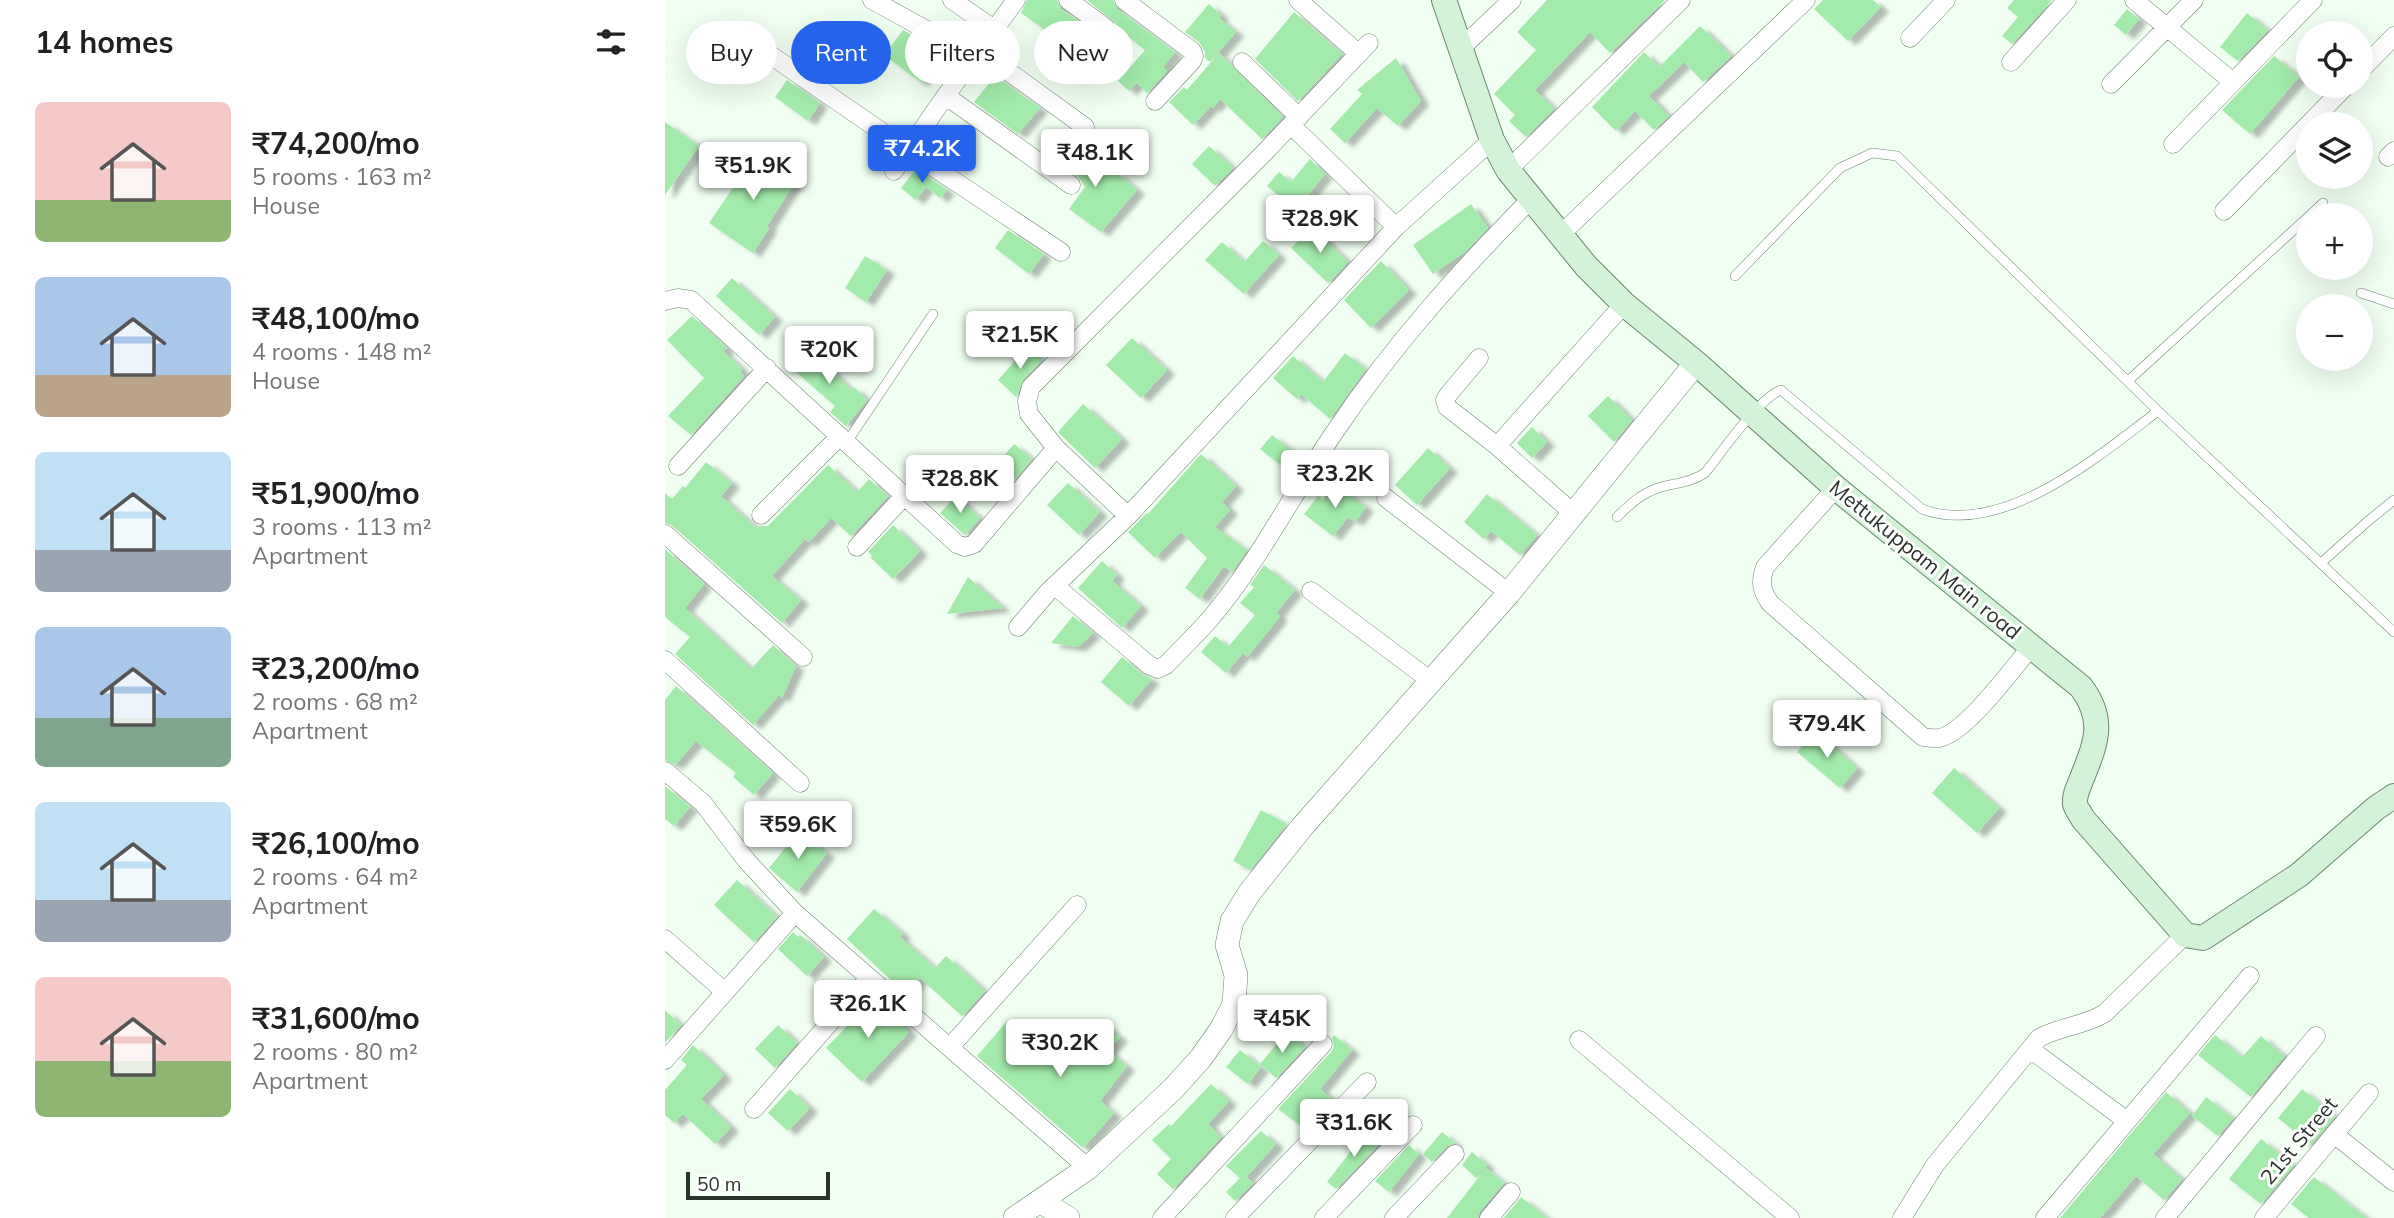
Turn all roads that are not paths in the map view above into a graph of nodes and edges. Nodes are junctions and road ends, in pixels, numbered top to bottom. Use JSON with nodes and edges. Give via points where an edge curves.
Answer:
{"nodes":[{"id":1,"x":872,"y":0,"type":"edge"},
{"id":2,"x":952,"y":0,"type":"edge"},
{"id":3,"x":1016,"y":0,"type":"edge"},
{"id":4,"x":1068,"y":0,"type":"edge"},
{"id":5,"x":1124,"y":0,"type":"edge"},
{"id":6,"x":1298,"y":0,"type":"edge"},
{"id":7,"x":1444,"y":0,"type":"edge"},
{"id":8,"x":1512,"y":0,"type":"edge"},
{"id":9,"x":1681,"y":0,"type":"edge"},
{"id":10,"x":1806,"y":0,"type":"edge"},
{"id":11,"x":1946,"y":0,"type":"edge"},
{"id":12,"x":2067,"y":0,"type":"edge"},
{"id":13,"x":2134,"y":0,"type":"edge"},
{"id":14,"x":2194,"y":0,"type":"edge"},
{"id":15,"x":2313,"y":0,"type":"edge"},
{"id":16,"x":914,"y":21,"type":"edge"},
{"id":17,"x":982,"y":21,"type":"edge"},
{"id":18,"x":1000,"y":21,"type":"edge"},
{"id":19,"x":1097,"y":21,"type":"edge"},
{"id":20,"x":2168,"y":27,"type":"junction"},
{"id":21,"x":2394,"y":36,"type":"edge"},
{"id":22,"x":1910,"y":38,"type":"dead end"},
{"id":23,"x":1459,"y":50,"type":"junction"},
{"id":24,"x":2373,"y":58,"type":"edge"},
{"id":25,"x":777,"y":59,"type":"edge"},
{"id":26,"x":1241,"y":62,"type":"dead end"},
{"id":27,"x":2011,"y":62,"type":"dead end"},
{"id":28,"x":1020,"y":82,"type":"edge"},
{"id":29,"x":2233,"y":82,"type":"junction"},
{"id":30,"x":955,"y":84,"type":"edge"},
{"id":31,"x":2111,"y":85,"type":"dead end"},
{"id":32,"x":946,"y":96,"type":"junction"},
{"id":33,"x":2334,"y":98,"type":"edge"},
{"id":34,"x":1155,"y":101,"type":"dead end"},
{"id":35,"x":1295,"y":121,"type":"junction"},
{"id":36,"x":1085,"y":127,"type":"dead end"},
{"id":37,"x":1492,"y":140,"type":"junction"},
{"id":38,"x":2172,"y":144,"type":"dead end"},
{"id":39,"x":908,"y":150,"type":"junction"},
{"id":40,"x":1508,"y":170,"type":"junction"},
{"id":41,"x":894,"y":171,"type":"dead end"},
{"id":42,"x":1071,"y":185,"type":"dead end"},
{"id":43,"x":1531,"y":199,"type":"junction"},
{"id":44,"x":2224,"y":211,"type":"dead end"},
{"id":45,"x":1396,"y":227,"type":"junction"},
{"id":46,"x":2296,"y":228,"type":"edge"},
{"id":47,"x":1560,"y":235,"type":"junction"},
{"id":48,"x":1061,"y":252,"type":"dead end"},
{"id":49,"x":1735,"y":276,"type":"dead end"},
{"id":50,"x":2361,"y":293,"type":"dead end"},
{"id":51,"x":665,"y":301,"type":"edge"},
{"id":52,"x":1624,"y":304,"type":"junction"},
{"id":53,"x":2394,"y":304,"type":"edge"},
{"id":54,"x":933,"y":314,"type":"dead end"},
{"id":55,"x":1479,"y":358,"type":"dead end"},
{"id":56,"x":1696,"y":363,"type":"junction"},
{"id":57,"x":767,"y":368,"type":"junction"},
{"id":58,"x":2129,"y":380,"type":"junction"},
{"id":59,"x":2158,"y":411,"type":"junction"},
{"id":60,"x":1753,"y":414,"type":"junction"},
{"id":61,"x":843,"y":439,"type":"junction"},
{"id":62,"x":1497,"y":446,"type":"junction"},
{"id":63,"x":1056,"y":448,"type":"junction"},
{"id":64,"x":678,"y":466,"type":"dead end"},
{"id":65,"x":1836,"y":488,"type":"junction"},
{"id":66,"x":905,"y":495,"type":"junction"},
{"id":67,"x":1386,"y":498,"type":"dead end"},
{"id":68,"x":2394,"y":500,"type":"edge"},
{"id":69,"x":1573,"y":513,"type":"junction"},
{"id":70,"x":761,"y":515,"type":"dead end"},
{"id":71,"x":1128,"y":516,"type":"junction"},
{"id":72,"x":1617,"y":517,"type":"dead end"},
{"id":73,"x":665,"y":534,"type":"edge"},
{"id":74,"x":857,"y":547,"type":"dead end"},
{"id":75,"x":2321,"y":563,"type":"junction"},
{"id":76,"x":1055,"y":586,"type":"junction"},
{"id":77,"x":1311,"y":591,"type":"dead end"},
{"id":78,"x":1509,"y":593,"type":"junction"},
{"id":79,"x":1018,"y":627,"type":"dead end"},
{"id":80,"x":2394,"y":632,"type":"edge"},
{"id":81,"x":2031,"y":647,"type":"junction"},
{"id":82,"x":803,"y":657,"type":"dead end"},
{"id":83,"x":665,"y":660,"type":"edge"},
{"id":84,"x":1431,"y":681,"type":"junction"},
{"id":85,"x":665,"y":771,"type":"edge"},
{"id":86,"x":800,"y":783,"type":"dead end"},
{"id":87,"x":2394,"y":796,"type":"edge"},
{"id":88,"x":1077,"y":905,"type":"dead end"},
{"id":89,"x":795,"y":913,"type":"junction"},
{"id":90,"x":2185,"y":935,"type":"junction"},
{"id":91,"x":665,"y":939,"type":"edge"},
{"id":92,"x":2250,"y":976,"type":"dead end"},
{"id":93,"x":869,"y":978,"type":"junction"},
{"id":94,"x":725,"y":992,"type":"junction"},
{"id":95,"x":2316,"y":1036,"type":"dead end"},
{"id":96,"x":1579,"y":1040,"type":"dead end"},
{"id":97,"x":1323,"y":1044,"type":"dead end"},
{"id":98,"x":950,"y":1048,"type":"junction"},
{"id":99,"x":2030,"y":1049,"type":"junction"},
{"id":100,"x":665,"y":1060,"type":"edge"},
{"id":101,"x":1367,"y":1082,"type":"dead end"},
{"id":102,"x":2369,"y":1093,"type":"dead end"},
{"id":103,"x":754,"y":1109,"type":"dead end"},
{"id":104,"x":2127,"y":1121,"type":"junction"},
{"id":105,"x":1413,"y":1125,"type":"dead end"},
{"id":106,"x":2334,"y":1134,"type":"junction"},
{"id":107,"x":1455,"y":1154,"type":"dead end"},
{"id":108,"x":1088,"y":1168,"type":"junction"},
{"id":109,"x":2394,"y":1182,"type":"edge"},
{"id":110,"x":1511,"y":1192,"type":"dead end"},
{"id":111,"x":1041,"y":1202,"type":"junction"},
{"id":112,"x":1015,"y":1218,"type":"edge"},
{"id":113,"x":1068,"y":1218,"type":"edge"},
{"id":114,"x":1162,"y":1218,"type":"edge"},
{"id":115,"x":1235,"y":1218,"type":"edge"},
{"id":116,"x":1324,"y":1218,"type":"edge"},
{"id":117,"x":1394,"y":1218,"type":"edge"},
{"id":118,"x":1489,"y":1218,"type":"edge"},
{"id":119,"x":1790,"y":1218,"type":"edge"},
{"id":120,"x":1902,"y":1218,"type":"edge"},
{"id":121,"x":2045,"y":1218,"type":"edge"},
{"id":122,"x":2165,"y":1218,"type":"edge"},
{"id":123,"x":2264,"y":1218,"type":"edge"}],
"edges":[{"from":1,"to":16,"type":"street"},
{"from":2,"to":17,"type":"street"},
{"from":3,"to":18,"type":"street"},
{"from":4,"to":19,"type":"street"},
{"from":5,"to":34,"type":"street","via":[[1194,56]]},
{"from":6,"to":35,"type":"street","via":[[1364,48]]},
{"from":7,"to":23,"type":"main road","name":"Mettukuppam Main road"},
{"from":8,"to":23,"type":"street"},
{"from":9,"to":40,"type":"street"},
{"from":10,"to":47,"type":"street"},
{"from":11,"to":22,"type":"street"},
{"from":12,"to":27,"type":"street"},
{"from":13,"to":20,"type":"street"},
{"from":14,"to":20,"type":"street"},
{"from":15,"to":29,"type":"street"},
{"from":20,"to":29,"type":"street"},
{"from":20,"to":31,"type":"street"},
{"from":21,"to":24,"type":"street"},
{"from":23,"to":37,"type":"main road","name":"Mettukuppam Main road"},
{"from":25,"to":39,"type":"street"},
{"from":26,"to":35,"type":"street"},
{"from":28,"to":36,"type":"street"},
{"from":29,"to":38,"type":"street"},
{"from":30,"to":32,"type":"street"},
{"from":32,"to":39,"type":"street"},
{"from":32,"to":42,"type":"street"},
{"from":33,"to":44,"type":"street"},
{"from":35,"to":45,"type":"street"},
{"from":35,"to":63,"type":"street","via":[[1031,387],[1029,414]]},
{"from":37,"to":40,"type":"main road","name":"Mettukuppam Main road"},
{"from":37,"to":45,"type":"street"},
{"from":39,"to":41,"type":"street"},
{"from":39,"to":48,"type":"street"},
{"from":40,"to":43,"type":"main road","name":"Mettukuppam Main road"},
{"from":43,"to":47,"type":"main road","name":"Mettukuppam Main road"},
{"from":43,"to":76,"type":"street","via":[[1410,328],[1336,429],[1217,610],[1165,665],[1158,669],[1149,665]]},
{"from":45,"to":71,"type":"street"},
{"from":46,"to":58,"type":"lane"},
{"from":47,"to":52,"type":"main road","name":"Mettukuppam Main road"},
{"from":49,"to":58,"type":"lane","via":[[1840,168],[1872,153],[1897,156]]},
{"from":50,"to":53,"type":"lane"},
{"from":51,"to":57,"type":"street","via":[[691,300]]},
{"from":52,"to":56,"type":"main road","name":"Mettukuppam Main road"},
{"from":52,"to":62,"type":"street"},
{"from":54,"to":61,"type":"lane"},
{"from":55,"to":62,"type":"street","via":[[1445,404]]},
{"from":56,"to":60,"type":"main road","name":"Mettukuppam Main road"},
{"from":56,"to":69,"type":"street"},
{"from":57,"to":61,"type":"street"},
{"from":57,"to":64,"type":"street"},
{"from":58,"to":59,"type":"lane"},
{"from":59,"to":60,"type":"lane","via":[[2097,458],[2008,508],[1949,517],[1922,509],[1781,390]]},
{"from":59,"to":75,"type":"lane"},
{"from":60,"to":65,"type":"main road","name":"Mettukuppam Main road"},
{"from":60,"to":72,"type":"lane","via":[[1696,480],[1643,494]]},
{"from":61,"to":66,"type":"street"},
{"from":61,"to":70,"type":"street"},
{"from":62,"to":69,"type":"street"},
{"from":63,"to":66,"type":"street","via":[[974,544],[965,547]]},
{"from":63,"to":71,"type":"street"},
{"from":65,"to":81,"type":"main road","name":"Mettukuppam Main road"},
{"from":65,"to":81,"type":"street","via":[[1765,567],[1764,594],[1923,737],[1939,738],[1969,720]]},
{"from":66,"to":74,"type":"street"},
{"from":67,"to":78,"type":"street"},
{"from":68,"to":75,"type":"lane"},
{"from":69,"to":78,"type":"street"},
{"from":71,"to":76,"type":"street"},
{"from":73,"to":82,"type":"street"},
{"from":75,"to":80,"type":"lane"},
{"from":76,"to":79,"type":"street"},
{"from":77,"to":84,"type":"street"},
{"from":78,"to":84,"type":"street"},
{"from":81,"to":90,"type":"main road","name":"Mettukuppam Main road","via":[[2081,687],[2097,719],[2096,743],[2075,806]]},
{"from":83,"to":86,"type":"street"},
{"from":84,"to":108,"type":"street","via":[[1302,827],[1232,921],[1227,945],[1236,975],[1234,1004],[1201,1058]]},
{"from":85,"to":89,"type":"street","via":[[703,803],[746,860]]},
{"from":87,"to":90,"type":"main road","via":[[2288,882],[2203,938]]},
{"from":88,"to":98,"type":"street"},
{"from":89,"to":93,"type":"street"},
{"from":89,"to":94,"type":"street"},
{"from":90,"to":99,"type":"street","via":[[2105,1013],[2095,1020],[2052,1030]]},
{"from":91,"to":94,"type":"street"},
{"from":92,"to":104,"type":"street"},
{"from":93,"to":98,"type":"street"},
{"from":93,"to":103,"type":"street"},
{"from":94,"to":100,"type":"street"},
{"from":95,"to":122,"type":"street"},
{"from":96,"to":119,"type":"street"},
{"from":97,"to":114,"type":"street"},
{"from":98,"to":108,"type":"street"},
{"from":99,"to":104,"type":"street"},
{"from":99,"to":120,"type":"street","via":[[1935,1165]]},
{"from":101,"to":115,"type":"street"},
{"from":102,"to":106,"type":"street","name":"21st Street"},
{"from":104,"to":121,"type":"street"},
{"from":105,"to":116,"type":"street"},
{"from":106,"to":109,"type":"street"},
{"from":106,"to":123,"type":"street","name":"21st Street"},
{"from":107,"to":117,"type":"street"},
{"from":108,"to":111,"type":"street"},
{"from":110,"to":118,"type":"street"},
{"from":111,"to":112,"type":"street"},
{"from":111,"to":113,"type":"street"}]}
